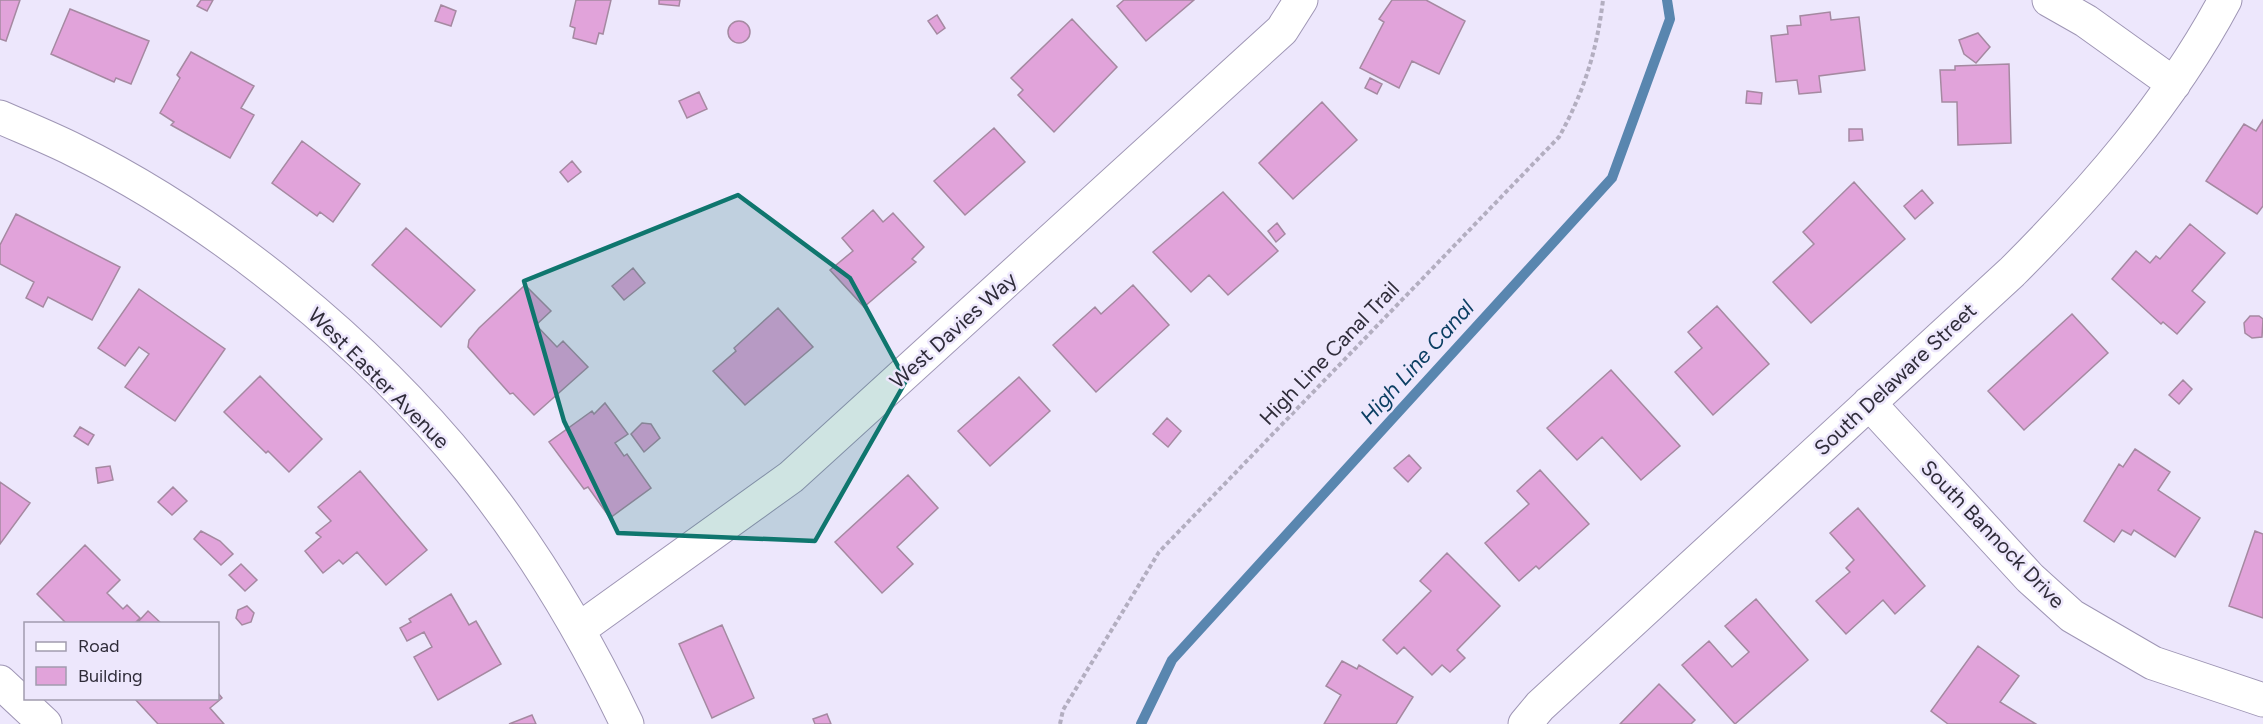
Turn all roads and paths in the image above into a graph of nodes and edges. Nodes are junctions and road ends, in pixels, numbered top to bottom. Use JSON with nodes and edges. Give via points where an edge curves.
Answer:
{"nodes":[{"id":1,"x":1300,"y":0,"type":"edge"},
{"id":2,"x":1603,"y":0,"type":"edge"},
{"id":3,"x":2049,"y":0,"type":"edge"},
{"id":4,"x":2225,"y":0,"type":"edge"},
{"id":5,"x":2174,"y":84,"type":"junction"},
{"id":6,"x":0,"y":117,"type":"edge"},
{"id":7,"x":1869,"y":403,"type":"junction"},
{"id":8,"x":578,"y":630,"type":"junction"},
{"id":9,"x":0,"y":682,"type":"edge"},
{"id":10,"x":2263,"y":700,"type":"edge"},
{"id":11,"x":45,"y":724,"type":"edge"},
{"id":12,"x":627,"y":724,"type":"edge"},
{"id":13,"x":1060,"y":724,"type":"edge"},
{"id":14,"x":1525,"y":724,"type":"edge"}],
"edges":[{"from":1,"to":8,"type":"street","name":"West Davies Way","via":[[1282,30],[791,477]]},
{"from":2,"to":13,"type":"path","name":"High Line Canal Trail","via":[[1589,75],[1559,137],[1159,552],[1063,710]]},
{"from":3,"to":5,"type":"street","via":[[2086,21]]},
{"from":4,"to":5,"type":"street","name":"South Delaware Street"},
{"from":5,"to":7,"type":"street","name":"South Delaware Street","via":[[2129,146],[2079,204],[2012,272]]},
{"from":6,"to":8,"type":"street","name":"West Easter Avenue","via":[[75,151],[202,226],[272,277],[353,346],[470,470],[545,574]]},
{"from":7,"to":10,"type":"street","name":"South Bannock Drive","via":[[2030,578],[2072,616],[2153,663]]},
{"from":7,"to":14,"type":"street","name":"South Delaware Street","via":[[1548,698]]},
{"from":8,"to":12,"type":"street","name":"West Easter Avenue"},
{"from":9,"to":11,"type":"street"}]}
